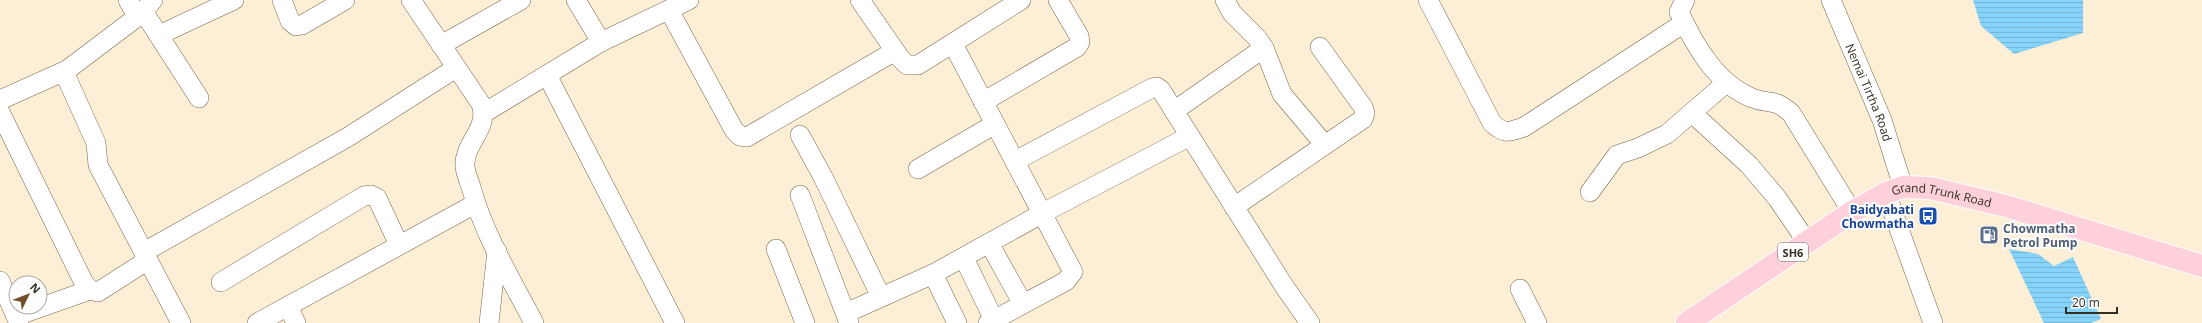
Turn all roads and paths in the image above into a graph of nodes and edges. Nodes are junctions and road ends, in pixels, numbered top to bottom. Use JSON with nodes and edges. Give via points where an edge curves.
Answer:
{"nodes":[{"id":1,"x":234,"y":0,"type":"edge"},
{"id":2,"x":282,"y":0,"type":"edge"},
{"id":3,"x":345,"y":0,"type":"edge"},
{"id":4,"x":411,"y":0,"type":"edge"},
{"id":5,"x":521,"y":0,"type":"edge"},
{"id":6,"x":576,"y":0,"type":"edge"},
{"id":7,"x":688,"y":0,"type":"edge"},
{"id":8,"x":860,"y":0,"type":"edge"},
{"id":9,"x":1021,"y":0,"type":"edge"},
{"id":10,"x":1058,"y":0,"type":"edge"},
{"id":11,"x":1226,"y":0,"type":"edge"},
{"id":12,"x":1428,"y":0,"type":"edge"},
{"id":13,"x":1685,"y":0,"type":"edge"},
{"id":14,"x":1831,"y":0,"type":"edge"},
{"id":15,"x":141,"y":7,"type":"edge"},
{"id":16,"x":664,"y":7,"type":"edge"},
{"id":17,"x":1684,"y":23,"type":"junction"},
{"id":18,"x":159,"y":35,"type":"junction"},
{"id":19,"x":601,"y":42,"type":"junction"},
{"id":20,"x":953,"y":44,"type":"junction"},
{"id":21,"x":441,"y":45,"type":"junction"},
{"id":22,"x":1320,"y":46,"type":"dead end"},
{"id":23,"x":1264,"y":48,"type":"junction"},
{"id":24,"x":895,"y":51,"type":"junction"},
{"id":25,"x":456,"y":68,"type":"junction"},
{"id":26,"x":64,"y":72,"type":"junction"},
{"id":27,"x":547,"y":75,"type":"junction"},
{"id":28,"x":1726,"y":84,"type":"junction"},
{"id":29,"x":199,"y":98,"type":"dead end"},
{"id":30,"x":0,"y":100,"type":"edge"},
{"id":31,"x":983,"y":102,"type":"junction"},
{"id":32,"x":1174,"y":111,"type":"junction"},
{"id":33,"x":0,"y":112,"type":"edge"},
{"id":34,"x":484,"y":113,"type":"junction"},
{"id":35,"x":1692,"y":113,"type":"junction"},
{"id":36,"x":995,"y":124,"type":"junction"},
{"id":37,"x":800,"y":135,"type":"dead end"},
{"id":38,"x":1190,"y":136,"type":"junction"},
{"id":39,"x":1324,"y":144,"type":"junction"},
{"id":40,"x":1015,"y":161,"type":"junction"},
{"id":41,"x":918,"y":169,"type":"dead end"},
{"id":42,"x":1894,"y":190,"type":"junction"},
{"id":43,"x":1590,"y":192,"type":"dead end"},
{"id":44,"x":800,"y":195,"type":"dead end"},
{"id":45,"x":475,"y":204,"type":"junction"},
{"id":46,"x":1234,"y":207,"type":"junction"},
{"id":47,"x":1852,"y":212,"type":"junction"},
{"id":48,"x":1043,"y":213,"type":"junction"},
{"id":49,"x":1807,"y":242,"type":"junction"},
{"id":50,"x":989,"y":243,"type":"junction"},
{"id":51,"x":399,"y":245,"type":"junction"},
{"id":52,"x":776,"y":249,"type":"dead end"},
{"id":53,"x":497,"y":251,"type":"junction"},
{"id":54,"x":146,"y":256,"type":"junction"},
{"id":55,"x":964,"y":258,"type":"junction"},
{"id":56,"x":2202,"y":266,"type":"edge"},
{"id":57,"x":933,"y":274,"type":"junction"},
{"id":58,"x":0,"y":281,"type":"edge"},
{"id":59,"x":221,"y":282,"type":"dead end"},
{"id":60,"x":1520,"y":289,"type":"dead end"},
{"id":61,"x":90,"y":290,"type":"junction"},
{"id":62,"x":881,"y":297,"type":"junction"},
{"id":63,"x":1023,"y":304,"type":"junction"},
{"id":64,"x":292,"y":315,"type":"edge"},
{"id":65,"x":847,"y":318,"type":"edge"},
{"id":66,"x":17,"y":319,"type":"edge"},
{"id":67,"x":991,"y":321,"type":"edge"},
{"id":68,"x":181,"y":323,"type":"edge"},
{"id":69,"x":257,"y":323,"type":"edge"},
{"id":70,"x":489,"y":323,"type":"edge"},
{"id":71,"x":534,"y":323,"type":"edge"},
{"id":72,"x":675,"y":323,"type":"edge"},
{"id":73,"x":805,"y":323,"type":"edge"},
{"id":74,"x":957,"y":323,"type":"edge"},
{"id":75,"x":1310,"y":323,"type":"edge"},
{"id":76,"x":1537,"y":323,"type":"edge"},
{"id":77,"x":1687,"y":323,"type":"edge"},
{"id":78,"x":1933,"y":323,"type":"edge"}],
"edges":[{"from":1,"to":18,"type":"street"},
{"from":2,"to":3,"type":"street","via":[[290,21],[296,26]]},
{"from":4,"to":21,"type":"street"},
{"from":5,"to":21,"type":"street"},
{"from":6,"to":19,"type":"street"},
{"from":7,"to":16,"type":"street"},
{"from":8,"to":24,"type":"street"},
{"from":9,"to":20,"type":"street"},
{"from":10,"to":31,"type":"street","via":[[1078,36],[1080,42],[1077,47]]},
{"from":11,"to":23,"type":"street","via":[[1232,13]]},
{"from":12,"to":17,"type":"street","via":[[1492,123],[1500,131],[1510,132],[1524,127]]},
{"from":13,"to":17,"type":"street","via":[[1680,12]]},
{"from":14,"to":42,"type":"street","name":"Nemai Tirtha Road","via":[[1882,120]]},
{"from":15,"to":18,"type":"street"},
{"from":15,"to":26,"type":"street"},
{"from":16,"to":19,"type":"street"},
{"from":16,"to":24,"type":"street","via":[[734,130],[740,136],[747,137]]},
{"from":17,"to":28,"type":"street"},
{"from":18,"to":29,"type":"street"},
{"from":19,"to":27,"type":"street"},
{"from":20,"to":24,"type":"street","via":[[918,66],[907,65]]},
{"from":20,"to":31,"type":"street"},
{"from":21,"to":25,"type":"street"},
{"from":22,"to":39,"type":"street","via":[[1365,113],[1364,119]]},
{"from":23,"to":32,"type":"street"},
{"from":23,"to":39,"type":"street","via":[[1282,94]]},
{"from":25,"to":34,"type":"street","via":[[481,104]]},
{"from":25,"to":54,"type":"street","via":[[348,136]]},
{"from":26,"to":30,"type":"street"},
{"from":26,"to":54,"type":"street","via":[[96,143],[98,165]]},
{"from":27,"to":34,"type":"street"},
{"from":27,"to":72,"type":"street"},
{"from":28,"to":35,"type":"street"},
{"from":28,"to":47,"type":"street","via":[[1753,98],[1771,100],[1791,113]]},
{"from":31,"to":36,"type":"street"},
{"from":32,"to":38,"type":"street"},
{"from":32,"to":40,"type":"street","via":[[1161,90],[1152,88]]},
{"from":33,"to":61,"type":"street"},
{"from":34,"to":45,"type":"street","via":[[483,121],[467,154],[465,166]]},
{"from":35,"to":43,"type":"street","via":[[1656,141],[1617,154]]},
{"from":35,"to":49,"type":"street","via":[[1754,170]]},
{"from":36,"to":40,"type":"street"},
{"from":36,"to":41,"type":"street"},
{"from":37,"to":62,"type":"street"},
{"from":38,"to":46,"type":"street"},
{"from":38,"to":48,"type":"street"},
{"from":39,"to":46,"type":"street"},
{"from":40,"to":48,"type":"street"},
{"from":42,"to":47,"type":"main road","name":"Grand Trunk Road","number":"SH6"},
{"from":42,"to":56,"type":"main road","name":"Grand Trunk Road","via":[[1930,188],[2006,206]]},
{"from":42,"to":78,"type":"street","name":"Nemai Tirtha Road"},
{"from":44,"to":65,"type":"street"},
{"from":45,"to":51,"type":"street"},
{"from":45,"to":53,"type":"street"},
{"from":46,"to":75,"type":"street"},
{"from":47,"to":49,"type":"main road","name":"Grand Trunk Road","number":"SH6"},
{"from":48,"to":50,"type":"street"},
{"from":48,"to":63,"type":"street","via":[[1073,272],[1066,281]]},
{"from":49,"to":77,"type":"main road","name":"Grand Trunk Road","number":"SH6"},
{"from":50,"to":55,"type":"street"},
{"from":50,"to":63,"type":"street"},
{"from":51,"to":59,"type":"street","via":[[376,198],[371,195],[364,196]]},
{"from":51,"to":64,"type":"street"},
{"from":52,"to":73,"type":"street"},
{"from":53,"to":70,"type":"street"},
{"from":53,"to":71,"type":"street"},
{"from":54,"to":61,"type":"street","via":[[98,292]]},
{"from":54,"to":68,"type":"street"},
{"from":55,"to":57,"type":"street"},
{"from":55,"to":67,"type":"street"},
{"from":57,"to":62,"type":"street"},
{"from":57,"to":74,"type":"street"},
{"from":58,"to":66,"type":"street"},
{"from":60,"to":76,"type":"street"},
{"from":61,"to":66,"type":"street"},
{"from":62,"to":65,"type":"street"},
{"from":63,"to":67,"type":"street"},
{"from":64,"to":69,"type":"street"}]}
